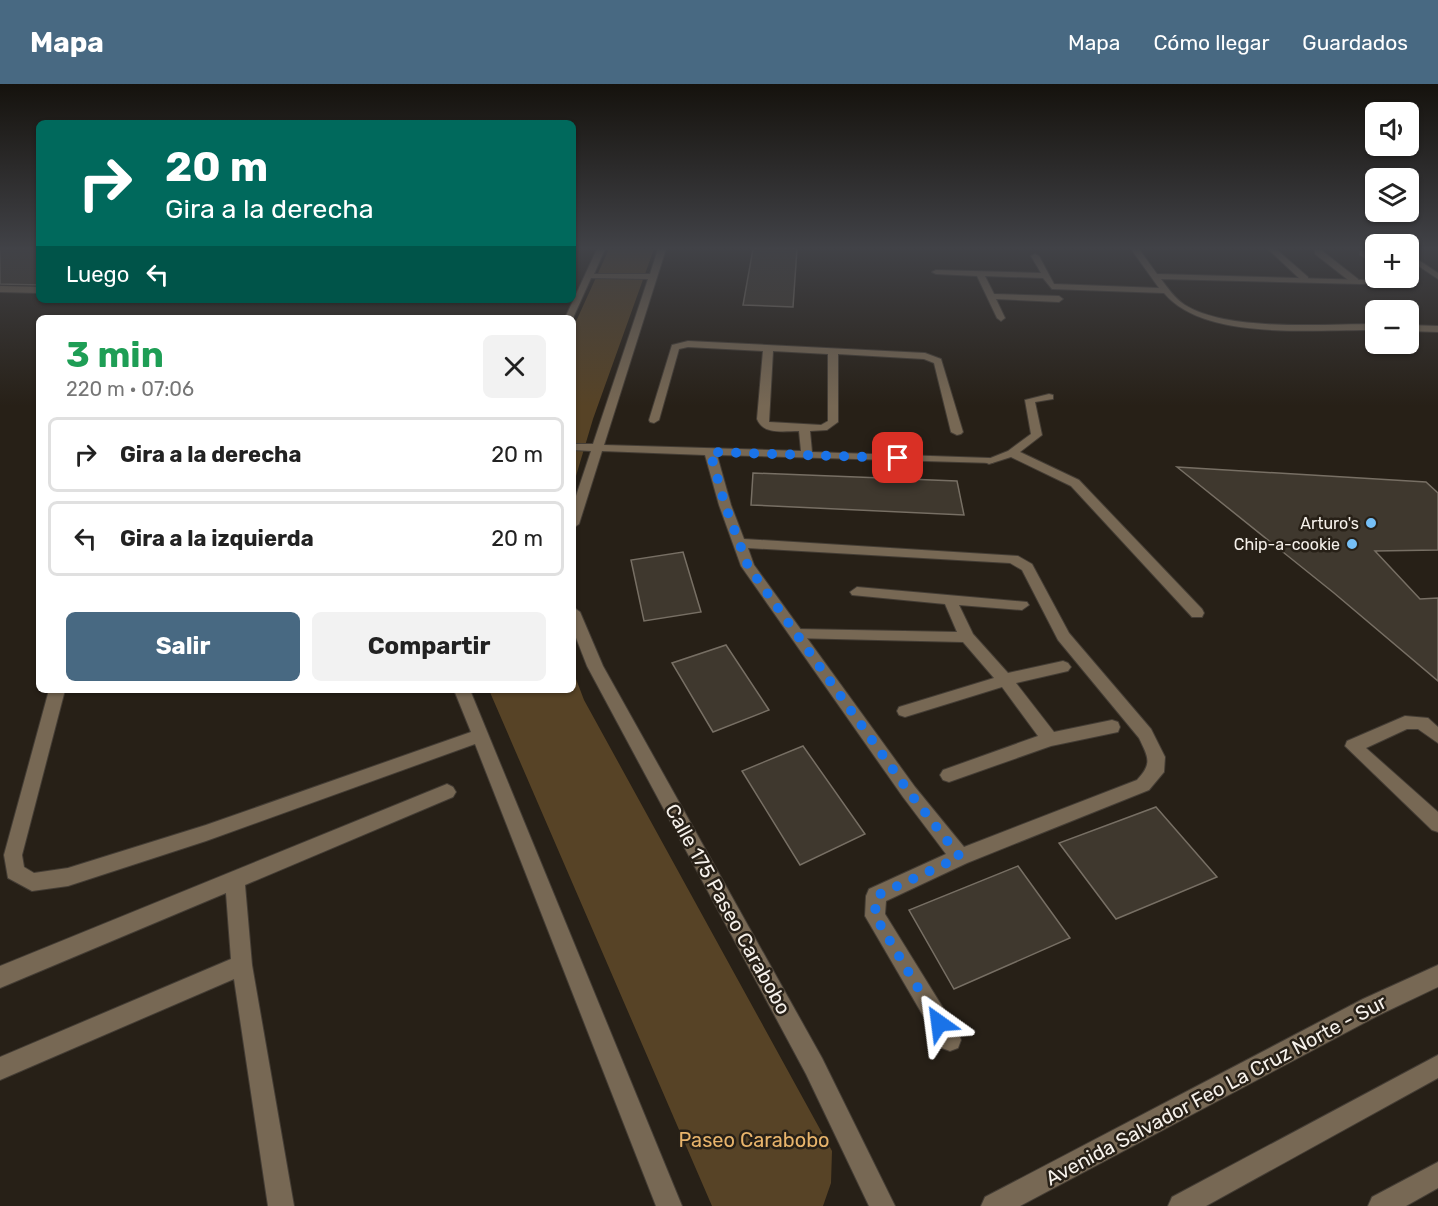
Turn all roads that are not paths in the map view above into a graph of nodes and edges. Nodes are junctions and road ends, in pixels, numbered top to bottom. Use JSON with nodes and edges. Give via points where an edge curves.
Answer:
{"nodes":[{"id":1,"x":645,"y":301,"type":"edge"},
{"id":2,"x":993,"y":301,"type":"edge"},
{"id":3,"x":1178,"y":301,"type":"edge"},
{"id":4,"x":1001,"y":318,"type":"dead end"},
{"id":5,"x":1365,"y":327,"type":"edge"},
{"id":6,"x":1419,"y":328,"type":"edge"},
{"id":7,"x":1438,"y":329,"type":"edge"},
{"id":8,"x":768,"y":348,"type":"junction"},
{"id":9,"x":833,"y":350,"type":"junction"},
{"id":10,"x":1049,"y":397,"type":"dead end"},
{"id":11,"x":654,"y":420,"type":"dead end"},
{"id":12,"x":804,"y":428,"type":"junction"},
{"id":13,"x":957,"y":432,"type":"dead end"},
{"id":14,"x":576,"y":447,"type":"edge"},
{"id":15,"x":599,"y":448,"type":"junction"},
{"id":16,"x":710,"y":452,"type":"junction"},
{"id":17,"x":1012,"y":453,"type":"junction"},
{"id":18,"x":807,"y":455,"type":"junction"},
{"id":19,"x":576,"y":515,"type":"edge"},
{"id":20,"x":740,"y":543,"type":"junction"},
{"id":21,"x":857,"y":592,"type":"dead end"},
{"id":22,"x":950,"y":600,"type":"junction"},
{"id":23,"x":1022,"y":605,"type":"dead end"},
{"id":24,"x":1197,"y":613,"type":"dead end"},
{"id":25,"x":576,"y":619,"type":"edge"},
{"id":26,"x":797,"y":634,"type":"junction"},
{"id":27,"x":967,"y":637,"type":"junction"},
{"id":28,"x":1063,"y":667,"type":"dead end"},
{"id":29,"x":1005,"y":680,"type":"junction"},
{"id":30,"x":56,"y":693,"type":"edge"},
{"id":31,"x":463,"y":693,"type":"edge"},
{"id":32,"x":905,"y":711,"type":"dead end"},
{"id":33,"x":1112,"y":727,"type":"dead end"},
{"id":34,"x":1438,"y":735,"type":"edge"},
{"id":35,"x":480,"y":736,"type":"junction"},
{"id":36,"x":1050,"y":739,"type":"junction"},
{"id":37,"x":949,"y":775,"type":"dead end"},
{"id":38,"x":447,"y":792,"type":"dead end"},
{"id":39,"x":1438,"y":824,"type":"edge"},
{"id":40,"x":960,"y":857,"type":"junction"},
{"id":41,"x":235,"y":879,"type":"junction"},
{"id":42,"x":242,"y":965,"type":"junction"},
{"id":43,"x":1438,"y":976,"type":"edge"},
{"id":44,"x":0,"y":977,"type":"edge"},
{"id":45,"x":950,"y":1041,"type":"dead end"},
{"id":46,"x":1438,"y":1066,"type":"edge"},
{"id":47,"x":0,"y":1068,"type":"edge"},
{"id":48,"x":1438,"y":1174,"type":"edge"},
{"id":49,"x":280,"y":1206,"type":"edge"},
{"id":50,"x":669,"y":1206,"type":"edge"},
{"id":51,"x":882,"y":1206,"type":"edge"},
{"id":52,"x":994,"y":1206,"type":"edge"},
{"id":53,"x":1181,"y":1206,"type":"edge"},
{"id":54,"x":1381,"y":1206,"type":"edge"}],
"edges":[{"from":1,"to":15,"type":"street"},
{"from":2,"to":4,"type":"street"},
{"from":3,"to":5,"type":"street","via":[[1197,315],[1233,324]]},
{"from":6,"to":7,"type":"street"},
{"from":8,"to":9,"type":"street"},
{"from":8,"to":11,"type":"street","via":[[688,344],[675,347]]},
{"from":8,"to":12,"type":"street","via":[[764,424]]},
{"from":9,"to":12,"type":"street","via":[[833,422],[823,428]]},
{"from":9,"to":13,"type":"street","via":[[925,356],[938,361]]},
{"from":10,"to":17,"type":"street","via":[[1030,400],[1036,435]]},
{"from":12,"to":18,"type":"street"},
{"from":14,"to":15,"type":"street"},
{"from":15,"to":16,"type":"street"},
{"from":15,"to":19,"type":"street"},
{"from":16,"to":18,"type":"street"},
{"from":16,"to":20,"type":"street"},
{"from":17,"to":18,"type":"street","via":[[989,461]]},
{"from":17,"to":24,"type":"street","via":[[1075,483]]},
{"from":20,"to":26,"type":"street","via":[[748,566]]},
{"from":20,"to":40,"type":"street","via":[[1013,559],[1027,567],[1063,636],[1145,734],[1156,757],[1155,772],[1143,785]]},
{"from":21,"to":22,"type":"street"},
{"from":22,"to":23,"type":"street"},
{"from":22,"to":27,"type":"street"},
{"from":25,"to":51,"type":"street","name":"Calle 175 Paseo Carabobo","via":[[595,666],[814,1066]]},
{"from":26,"to":27,"type":"street"},
{"from":26,"to":40,"type":"street"},
{"from":27,"to":29,"type":"street"},
{"from":28,"to":29,"type":"street"},
{"from":29,"to":32,"type":"street"},
{"from":29,"to":36,"type":"street"},
{"from":30,"to":35,"type":"street","via":[[13,855],[15,872],[32,882],[68,877],[206,833]]},
{"from":31,"to":35,"type":"street"},
{"from":33,"to":36,"type":"street"},
{"from":34,"to":39,"type":"street","via":[[1422,723],[1405,722],[1353,746]]},
{"from":35,"to":50,"type":"street"},
{"from":36,"to":37,"type":"street"},
{"from":38,"to":41,"type":"street"},
{"from":40,"to":45,"type":"street","via":[[876,896],[875,916]]},
{"from":41,"to":42,"type":"street"},
{"from":41,"to":44,"type":"street"},
{"from":42,"to":47,"type":"street"},
{"from":42,"to":49,"type":"street"},
{"from":43,"to":52,"type":"street","name":"Avenida Salvador Feo La Cruz Norte - Sur","via":[[1371,1007]]},
{"from":46,"to":53,"type":"street"},
{"from":48,"to":54,"type":"street"}]}
